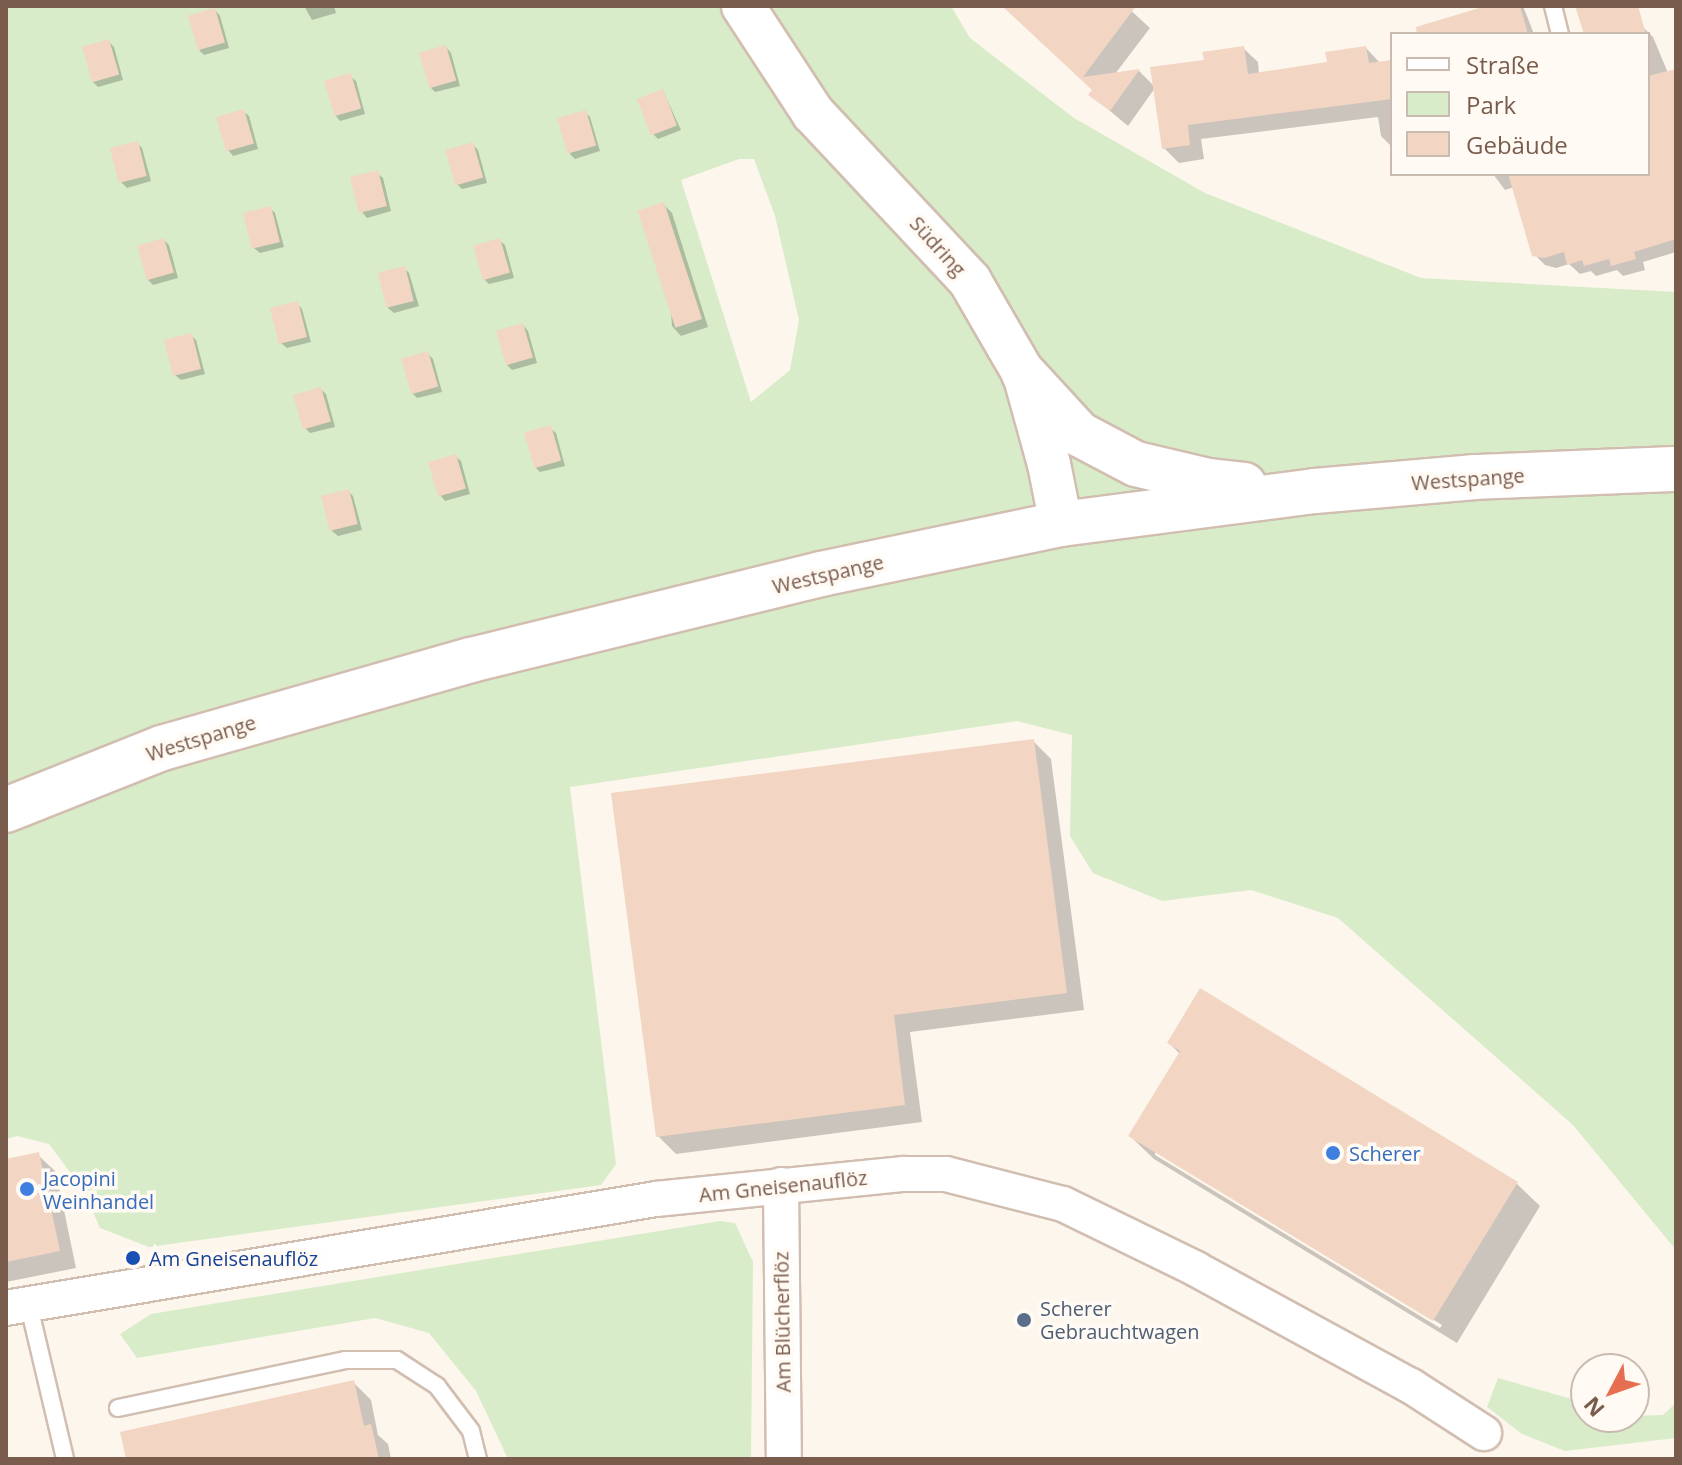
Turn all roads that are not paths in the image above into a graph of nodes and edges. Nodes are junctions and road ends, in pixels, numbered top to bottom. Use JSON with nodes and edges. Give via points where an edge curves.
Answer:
{"nodes":[{"id":1,"x":743,"y":6,"type":"edge"},
{"id":2,"x":1553,"y":6,"type":"edge"},
{"id":3,"x":1560,"y":32,"type":"edge"},
{"id":4,"x":1024,"y":374,"type":"junction"},
{"id":5,"x":1676,"y":469,"type":"edge"},
{"id":6,"x":1315,"y":491,"type":"junction"},
{"id":7,"x":1061,"y":524,"type":"junction"},
{"id":8,"x":6,"y":810,"type":"edge"},
{"id":9,"x":781,"y":1185,"type":"junction"},
{"id":10,"x":17,"y":1305,"type":"edge"},
{"id":11,"x":118,"y":1408,"type":"dead end"},
{"id":12,"x":1484,"y":1433,"type":"dead end"},
{"id":13,"x":65,"y":1459,"type":"edge"},
{"id":14,"x":478,"y":1459,"type":"edge"},
{"id":15,"x":784,"y":1459,"type":"edge"}],
"edges":[{"from":1,"to":4,"type":"street","name":"Südring","via":[[813,113],[970,281]]},
{"from":2,"to":3,"type":"lane"},
{"from":4,"to":6,"type":"main road","via":[[1079,434],[1136,464],[1208,481]]},
{"from":4,"to":7,"type":"street","name":"Südring"},
{"from":5,"to":6,"type":"main road","name":"Westspange","via":[[1475,477]]},
{"from":6,"to":7,"type":"main road","name":"Westspange"},
{"from":7,"to":8,"type":"main road","name":"Westspange","via":[[821,574],[471,660],[162,748]]},
{"from":9,"to":10,"type":"street","name":"Am Gneisenauflöz","via":[[656,1199]]},
{"from":9,"to":12,"type":"street","name":"Am Gneisenauflöz","via":[[946,1174],[1063,1204],[1385,1371]]},
{"from":9,"to":15,"type":"street","name":"Am Blücherflöz"},
{"from":10,"to":13,"type":"lane","name":"Am Gneisenauflöz"},
{"from":11,"to":14,"type":"lane","via":[[345,1360],[397,1360],[437,1386],[471,1431]]}]}
